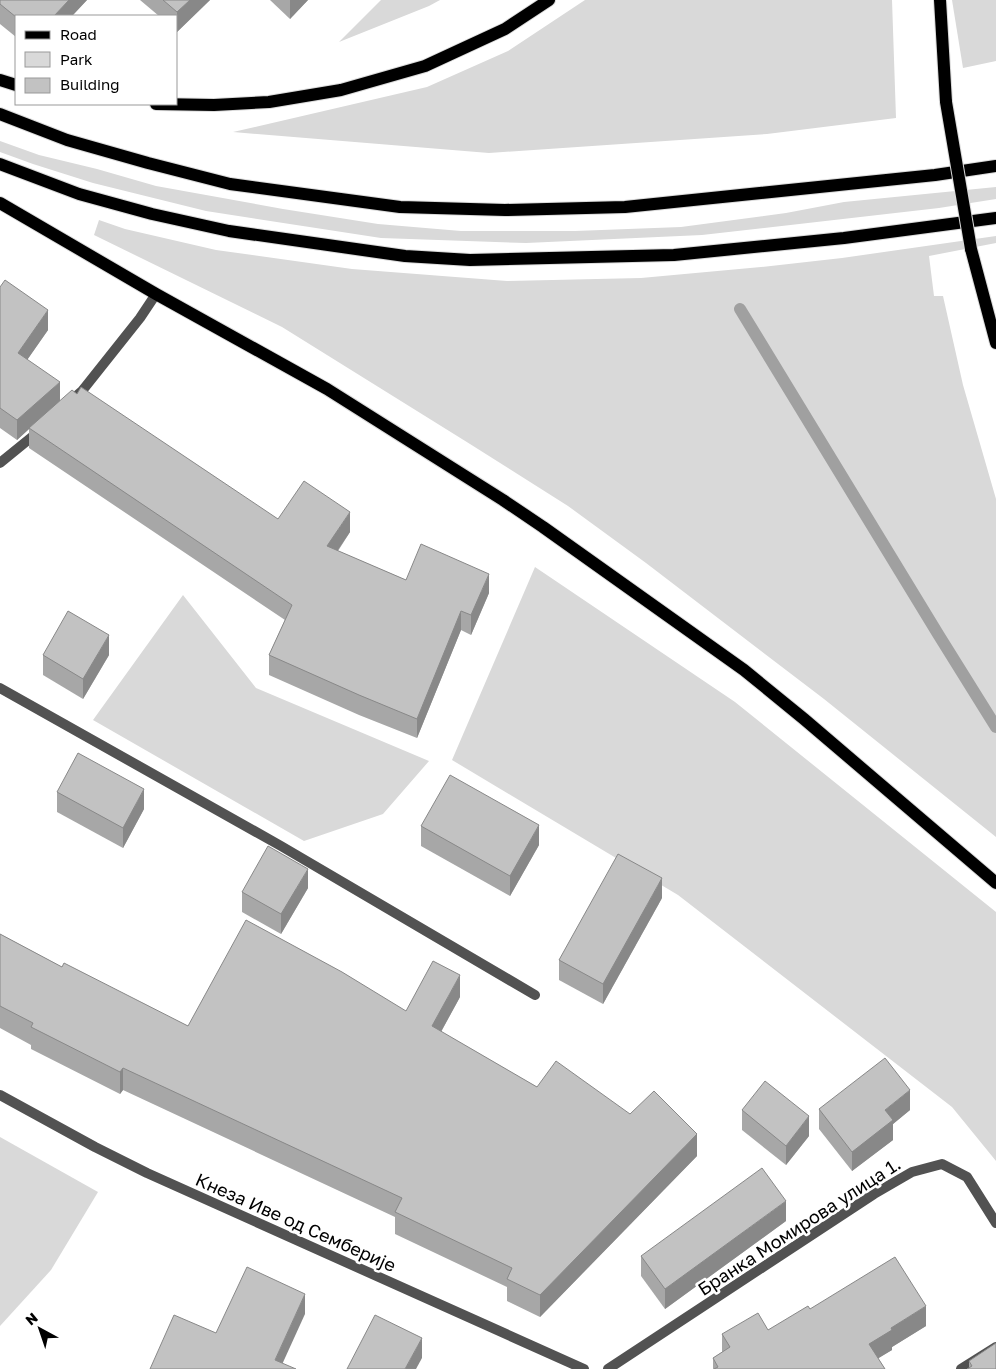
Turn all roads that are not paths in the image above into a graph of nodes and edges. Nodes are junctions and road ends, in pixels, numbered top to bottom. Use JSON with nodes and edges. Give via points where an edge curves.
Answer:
{"nodes":[{"id":1,"x":549,"y":0,"type":"edge"},
{"id":2,"x":940,"y":0,"type":"edge"},
{"id":3,"x":0,"y":80,"type":"edge"},
{"id":4,"x":15,"y":85,"type":"edge"},
{"id":5,"x":178,"y":104,"type":"edge"},
{"id":6,"x":0,"y":114,"type":"edge"},
{"id":7,"x":0,"y":164,"type":"edge"},
{"id":8,"x":996,"y":166,"type":"edge"},
{"id":9,"x":0,"y":203,"type":"edge"},
{"id":10,"x":996,"y":218,"type":"edge"},
{"id":11,"x":156,"y":294,"type":"junction"},
{"id":12,"x":996,"y":344,"type":"edge"},
{"id":13,"x":69,"y":404,"type":"edge"},
{"id":14,"x":49,"y":422,"type":"edge"},
{"id":15,"x":0,"y":463,"type":"edge"},
{"id":16,"x":0,"y":688,"type":"edge"},
{"id":17,"x":996,"y":883,"type":"edge"},
{"id":18,"x":535,"y":995,"type":"dead end"},
{"id":19,"x":0,"y":1095,"type":"edge"},
{"id":20,"x":996,"y":1223,"type":"edge"},
{"id":21,"x":996,"y":1347,"type":"edge"},
{"id":22,"x":584,"y":1369,"type":"edge"},
{"id":23,"x":608,"y":1369,"type":"edge"},
{"id":24,"x":961,"y":1369,"type":"edge"}],
"edges":[{"from":1,"to":5,"type":"main road","via":[[505,29],[425,66],[341,90],[269,102]]},
{"from":2,"to":12,"type":"main road","bridge":true,"via":[[946,102],[971,250]]},
{"from":3,"to":4,"type":"main road"},
{"from":6,"to":8,"type":"main road","via":[[67,140],[230,184],[400,207],[505,210],[625,207]]},
{"from":7,"to":10,"type":"main road","via":[[79,194],[229,231],[404,256],[470,260],[674,255],[844,238]]},
{"from":9,"to":11,"type":"main road"},
{"from":11,"to":13,"type":"street"},
{"from":11,"to":17,"type":"main road","via":[[327,389],[543,527],[744,670]]},
{"from":14,"to":15,"type":"street"},
{"from":16,"to":18,"type":"street","via":[[281,846]]},
{"from":19,"to":22,"type":"street","name":"Кнеза Иве од Семберије","via":[[147,1173]]},
{"from":20,"to":23,"type":"street","name":"Бранка Момирова улица 1.","via":[[967,1177],[942,1164],[912,1172]]},
{"from":21,"to":24,"type":"street"}]}
